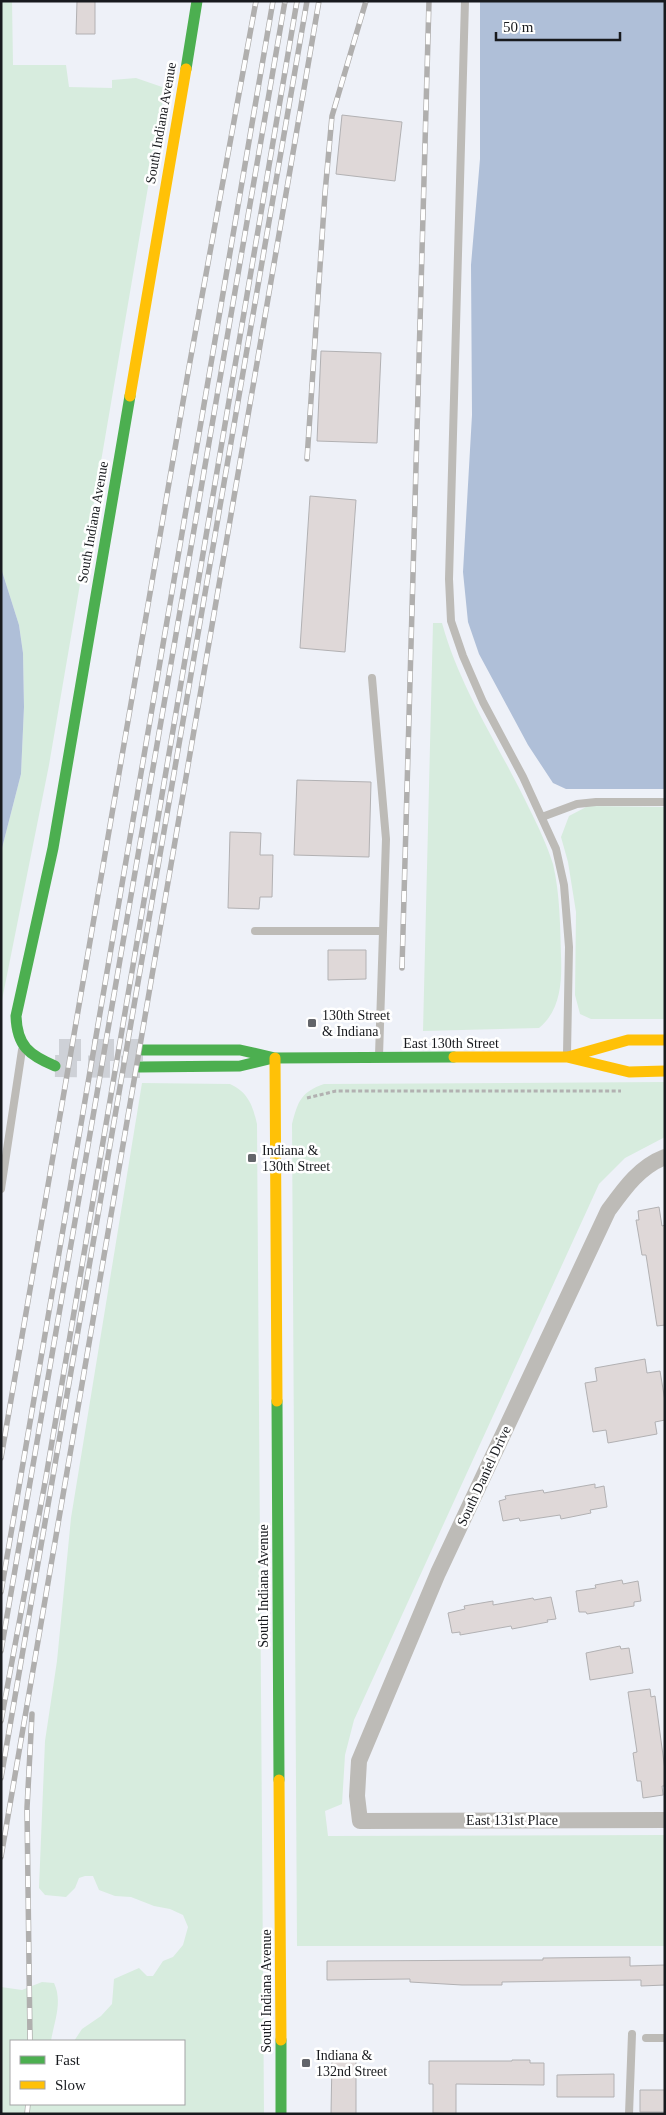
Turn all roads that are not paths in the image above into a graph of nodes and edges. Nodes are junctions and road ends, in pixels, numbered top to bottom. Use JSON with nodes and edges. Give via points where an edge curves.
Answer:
{"nodes":[{"id":1,"x":197,"y":1,"type":"edge"},
{"id":2,"x":465,"y":1,"type":"edge"},
{"id":3,"x":372,"y":678,"type":"dead end"},
{"id":4,"x":665,"y":802,"type":"edge"},
{"id":5,"x":542,"y":817,"type":"junction"},
{"id":6,"x":255,"y":931,"type":"dead end"},
{"id":7,"x":382,"y":932,"type":"junction"},
{"id":8,"x":665,"y":1040,"type":"edge"},
{"id":9,"x":23,"y":1045,"type":"junction"},
{"id":10,"x":50,"y":1050,"type":"tunnel mouth"},
{"id":11,"x":143,"y":1050,"type":"tunnel mouth"},
{"id":12,"x":567,"y":1057,"type":"junction"},
{"id":13,"x":275,"y":1058,"type":"junction"},
{"id":14,"x":378,"y":1058,"type":"junction"},
{"id":15,"x":55,"y":1066,"type":"tunnel mouth"},
{"id":16,"x":140,"y":1067,"type":"tunnel mouth"},
{"id":17,"x":665,"y":1071,"type":"edge"},
{"id":18,"x":665,"y":1157,"type":"edge"},
{"id":19,"x":1,"y":1190,"type":"edge"},
{"id":20,"x":665,"y":1820,"type":"edge"},
{"id":21,"x":360,"y":1821,"type":"joint"},
{"id":22,"x":632,"y":2034,"type":"dead end"},
{"id":23,"x":646,"y":2038,"type":"dead end"},
{"id":24,"x":665,"y":2038,"type":"edge"},
{"id":25,"x":282,"y":2114,"type":"edge"},
{"id":26,"x":630,"y":2114,"type":"edge"}],
"edges":[{"from":1,"to":9,"type":"main road","name":"South Indiana Avenue","via":[[61,802],[16,1016],[15,1028]]},
{"from":2,"to":5,"type":"lane","via":[[450,621],[483,702]]},
{"from":3,"to":7,"type":"lane","via":[[386,839]]},
{"from":4,"to":5,"type":"lane","via":[[577,804]]},
{"from":5,"to":12,"type":"lane","via":[[556,849],[564,885],[569,947]]},
{"from":6,"to":7,"type":"lane"},
{"from":7,"to":14,"type":"lane"},
{"from":8,"to":12,"type":"main road","name":"East 130th Street","via":[[628,1040]]},
{"from":9,"to":10,"type":"main road"},
{"from":9,"to":15,"type":"main road","via":[[36,1058]]},
{"from":9,"to":19,"type":"lane"},
{"from":11,"to":13,"type":"main road","name":"East 130th Street","via":[[240,1050]]},
{"from":12,"to":14,"type":"main road","name":"East 130th Street"},
{"from":12,"to":17,"type":"main road","name":"East 130th Street","via":[[629,1072]]},
{"from":13,"to":14,"type":"main road","name":"East 130th Street"},
{"from":13,"to":16,"type":"main road","name":"East 130th Street","via":[[240,1066]]},
{"from":13,"to":25,"type":"main road","name":"South Indiana Avenue"},
{"from":18,"to":21,"type":"street","name":"South Daniel Drive","via":[[633,1178],[608,1211],[438,1572],[359,1761],[357,1796]]},
{"from":20,"to":21,"type":"street","name":"East 131st Place"},
{"from":22,"to":26,"type":"lane"},
{"from":23,"to":24,"type":"lane"}]}
